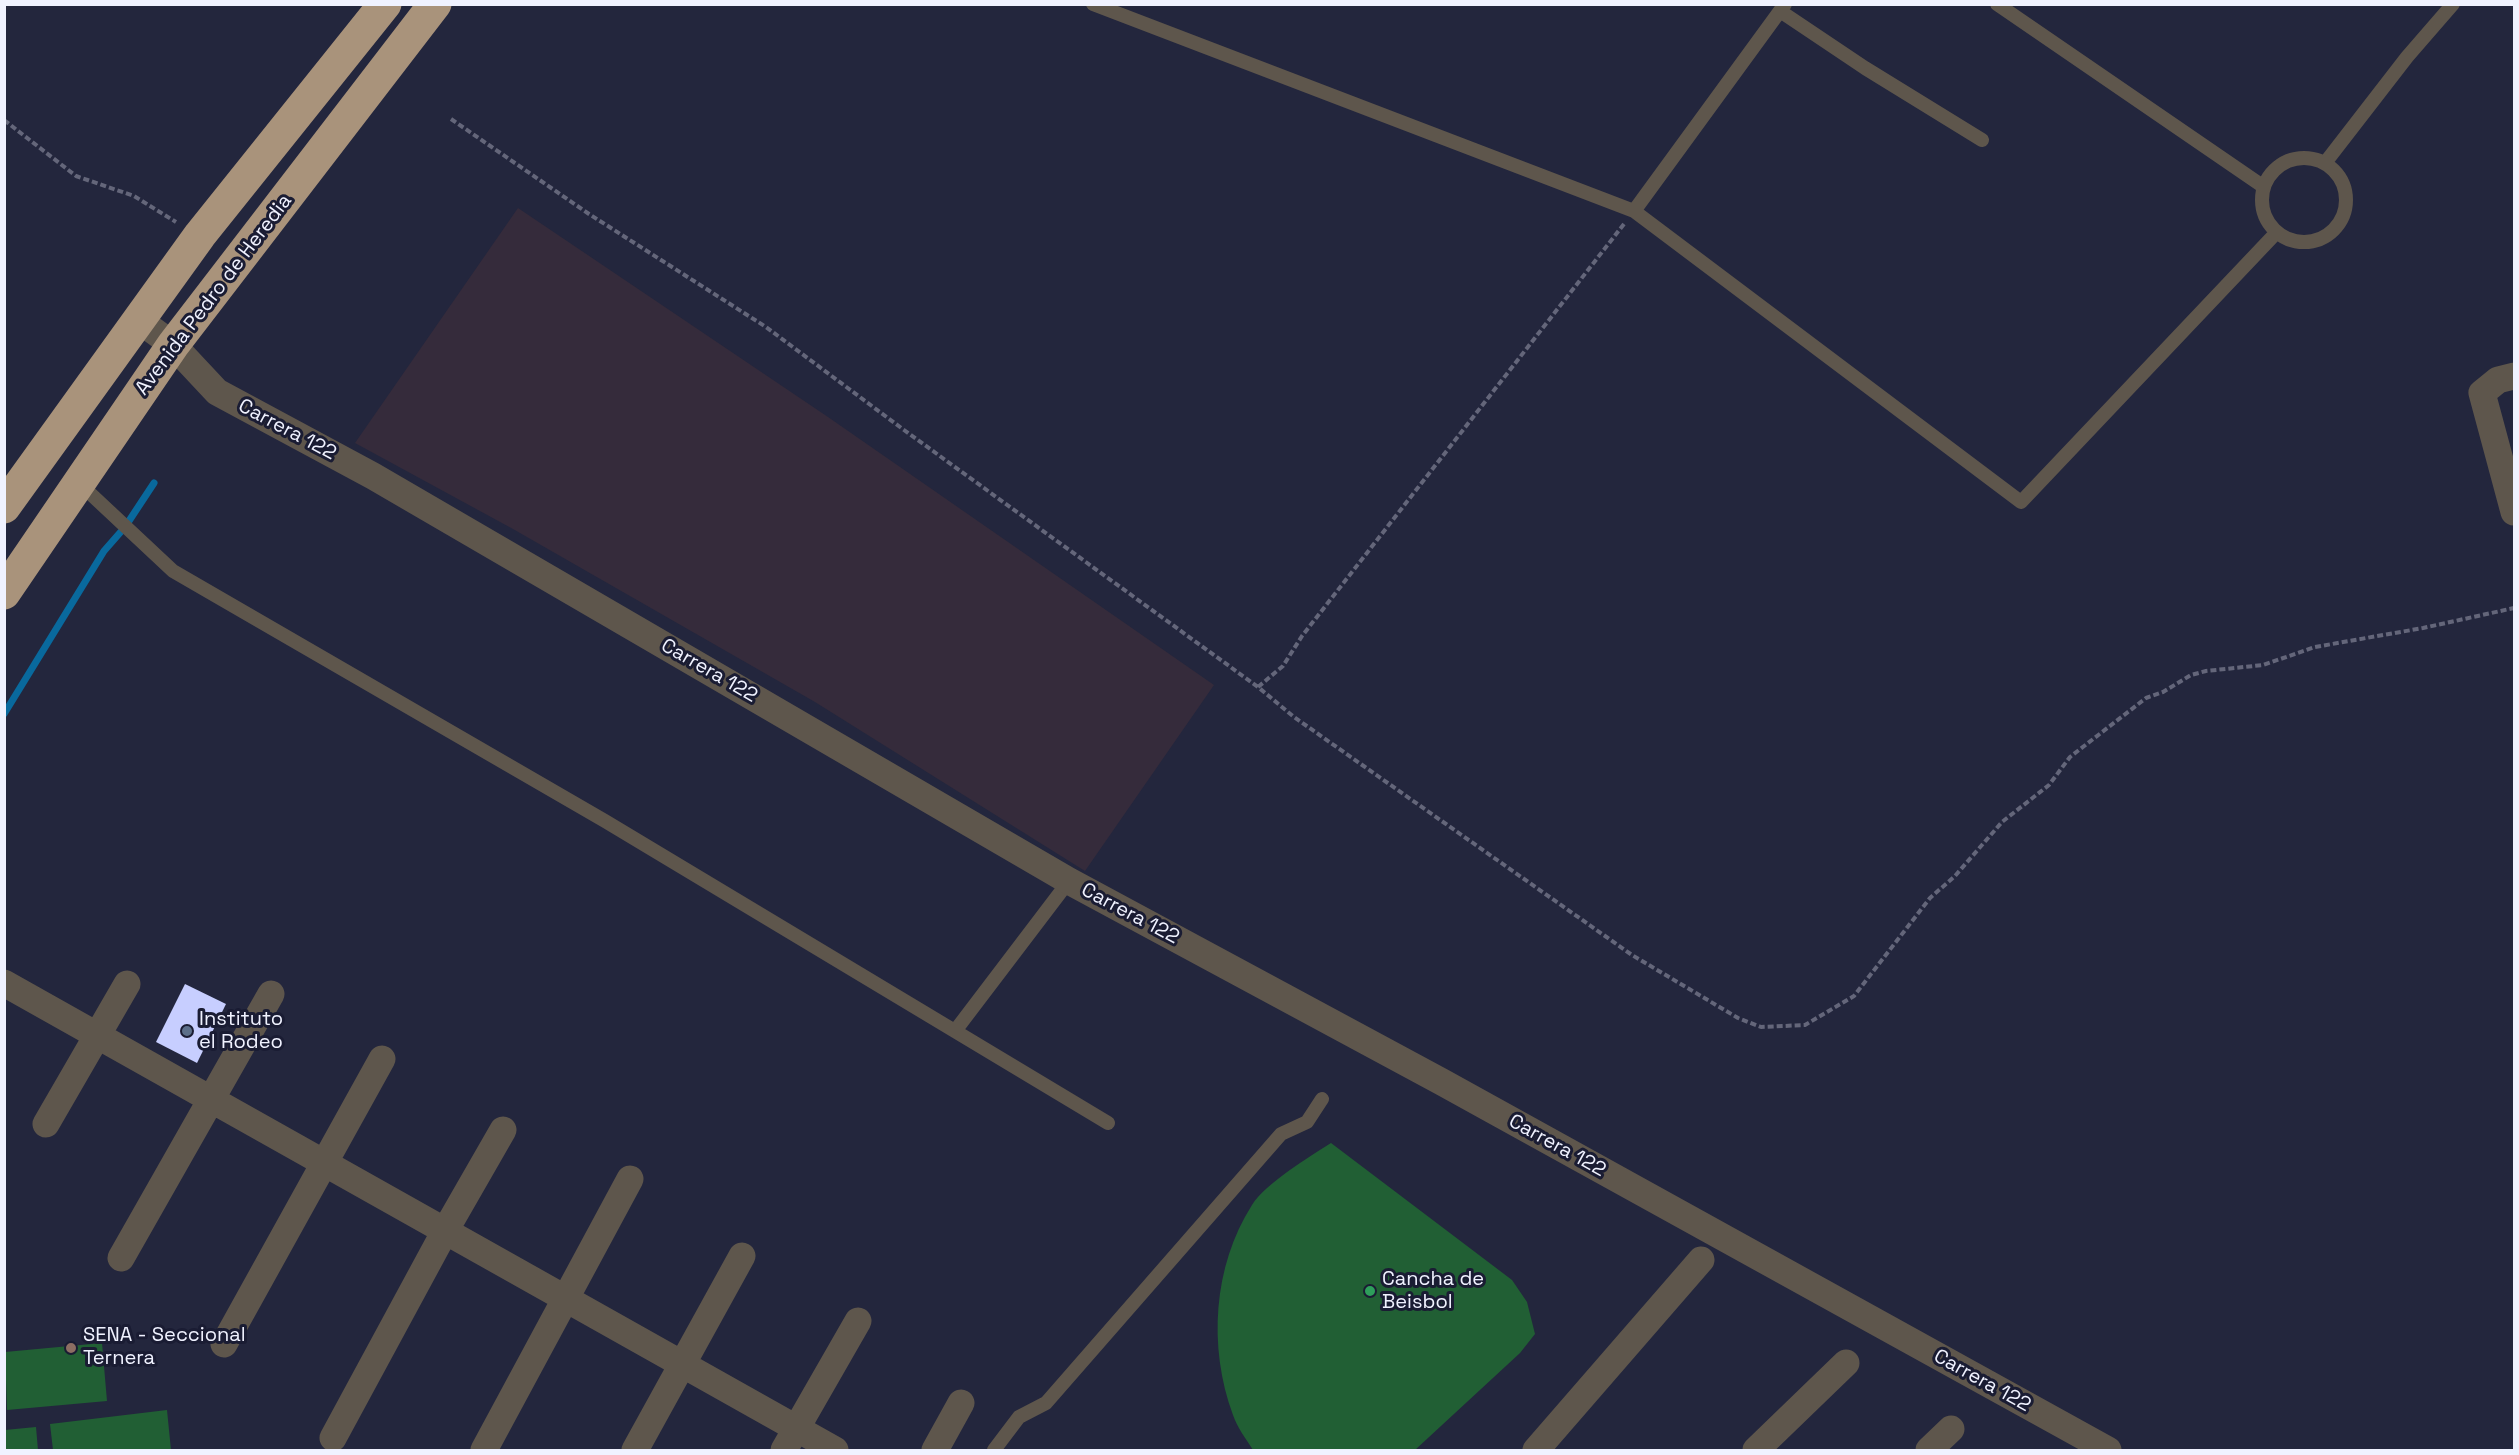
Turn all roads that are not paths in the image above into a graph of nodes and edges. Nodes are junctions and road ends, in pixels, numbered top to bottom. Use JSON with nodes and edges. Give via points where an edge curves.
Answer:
{"nodes":[{"id":1,"x":384,"y":4,"type":"edge"},
{"id":2,"x":435,"y":4,"type":"edge"},
{"id":3,"x":1093,"y":4,"type":"edge"},
{"id":4,"x":1997,"y":4,"type":"edge"},
{"id":5,"x":2453,"y":4,"type":"edge"},
{"id":6,"x":1782,"y":8,"type":"edge"},
{"id":7,"x":1982,"y":140,"type":"dead end"},
{"id":8,"x":2325,"y":163,"type":"junction"},
{"id":9,"x":2264,"y":187,"type":"junction"},
{"id":10,"x":1634,"y":211,"type":"junction"},
{"id":11,"x":2277,"y":232,"type":"junction"},
{"id":12,"x":139,"y":320,"type":"junction"},
{"id":13,"x":173,"y":345,"type":"junction"},
{"id":14,"x":2514,"y":376,"type":"edge"},
{"id":15,"x":79,"y":483,"type":"junction"},
{"id":16,"x":2514,"y":506,"type":"edge"},
{"id":17,"x":4,"y":507,"type":"edge"},
{"id":18,"x":4,"y":593,"type":"edge"},
{"id":19,"x":1069,"y":881,"type":"junction"},
{"id":20,"x":4,"y":983,"type":"edge"},
{"id":21,"x":127,"y":984,"type":"dead end"},
{"id":22,"x":271,"y":994,"type":"dead end"},
{"id":23,"x":955,"y":1031,"type":"junction"},
{"id":24,"x":98,"y":1035,"type":"junction"},
{"id":25,"x":382,"y":1059,"type":"dead end"},
{"id":26,"x":212,"y":1099,"type":"junction"},
{"id":27,"x":1322,"y":1099,"type":"dead end"},
{"id":28,"x":1108,"y":1123,"type":"dead end"},
{"id":29,"x":46,"y":1124,"type":"dead end"},
{"id":30,"x":503,"y":1130,"type":"dead end"},
{"id":31,"x":323,"y":1162,"type":"junction"},
{"id":32,"x":630,"y":1179,"type":"dead end"},
{"id":33,"x":446,"y":1231,"type":"junction"},
{"id":34,"x":742,"y":1256,"type":"dead end"},
{"id":35,"x":121,"y":1258,"type":"dead end"},
{"id":36,"x":1701,"y":1260,"type":"dead end"},
{"id":37,"x":567,"y":1300,"type":"junction"},
{"id":38,"x":858,"y":1321,"type":"dead end"},
{"id":39,"x":224,"y":1344,"type":"dead end"},
{"id":40,"x":1846,"y":1363,"type":"dead end"},
{"id":41,"x":682,"y":1365,"type":"junction"},
{"id":42,"x":961,"y":1403,"type":"dead end"},
{"id":43,"x":1951,"y":1429,"type":"dead end"},
{"id":44,"x":333,"y":1438,"type":"dead end"},
{"id":45,"x":790,"y":1440,"type":"edge"},
{"id":46,"x":484,"y":1450,"type":"edge"},
{"id":47,"x":635,"y":1450,"type":"edge"},
{"id":48,"x":835,"y":1450,"type":"edge"},
{"id":49,"x":935,"y":1450,"type":"edge"},
{"id":50,"x":994,"y":1450,"type":"edge"},
{"id":51,"x":1536,"y":1450,"type":"edge"},
{"id":52,"x":1756,"y":1450,"type":"edge"},
{"id":53,"x":1929,"y":1450,"type":"edge"},
{"id":54,"x":2108,"y":1450,"type":"edge"}],
"edges":[{"from":1,"to":12,"type":"highway","via":[[200,235]]},
{"from":2,"to":13,"type":"highway","name":"Avenida Pedro de Heredia"},
{"from":3,"to":10,"type":"lane"},
{"from":4,"to":9,"type":"lane"},
{"from":5,"to":8,"type":"lane"},
{"from":6,"to":7,"type":"lane","via":[[1865,68]]},
{"from":6,"to":10,"type":"lane"},
{"from":8,"to":9,"type":"lane","via":[[2307,158],[2289,160],[2273,171]]},
{"from":8,"to":11,"type":"lane","via":[[2335,170],[2346,192],[2345,212],[2336,228],[2307,242]]},
{"from":9,"to":11,"type":"lane","via":[[2262,205]]},
{"from":10,"to":11,"type":"lane","via":[[2021,502]]},
{"from":12,"to":13,"type":"street","name":"Carrera 122"},
{"from":12,"to":17,"type":"highway"},
{"from":13,"to":15,"type":"highway","name":"Avenida Pedro de Heredia"},
{"from":13,"to":19,"type":"street","name":"Carrera 122","via":[[217,393],[373,476]]},
{"from":14,"to":16,"type":"street","via":[[2498,380],[2482,393]]},
{"from":15,"to":18,"type":"highway","name":"Avenida Pedro de Heredia"},
{"from":15,"to":23,"type":"lane","via":[[173,571],[595,815]]},
{"from":19,"to":23,"type":"lane"},
{"from":19,"to":54,"type":"street","name":"Carrera 122"},
{"from":20,"to":24,"type":"street"},
{"from":21,"to":24,"type":"street"},
{"from":22,"to":26,"type":"street"},
{"from":23,"to":28,"type":"lane"},
{"from":24,"to":26,"type":"street"},
{"from":24,"to":29,"type":"street"},
{"from":25,"to":31,"type":"street"},
{"from":26,"to":31,"type":"street"},
{"from":26,"to":35,"type":"street"},
{"from":27,"to":50,"type":"lane","via":[[1307,1122],[1281,1134],[1046,1402],[1019,1417]]},
{"from":30,"to":33,"type":"street"},
{"from":31,"to":33,"type":"street"},
{"from":31,"to":39,"type":"street"},
{"from":32,"to":37,"type":"street"},
{"from":33,"to":37,"type":"street"},
{"from":33,"to":44,"type":"street"},
{"from":34,"to":41,"type":"street"},
{"from":36,"to":51,"type":"street"},
{"from":37,"to":41,"type":"street"},
{"from":37,"to":46,"type":"street"},
{"from":38,"to":45,"type":"street"},
{"from":40,"to":52,"type":"street"},
{"from":41,"to":45,"type":"street"},
{"from":41,"to":47,"type":"street"},
{"from":42,"to":49,"type":"street"},
{"from":43,"to":53,"type":"street"},
{"from":45,"to":48,"type":"street"}]}
